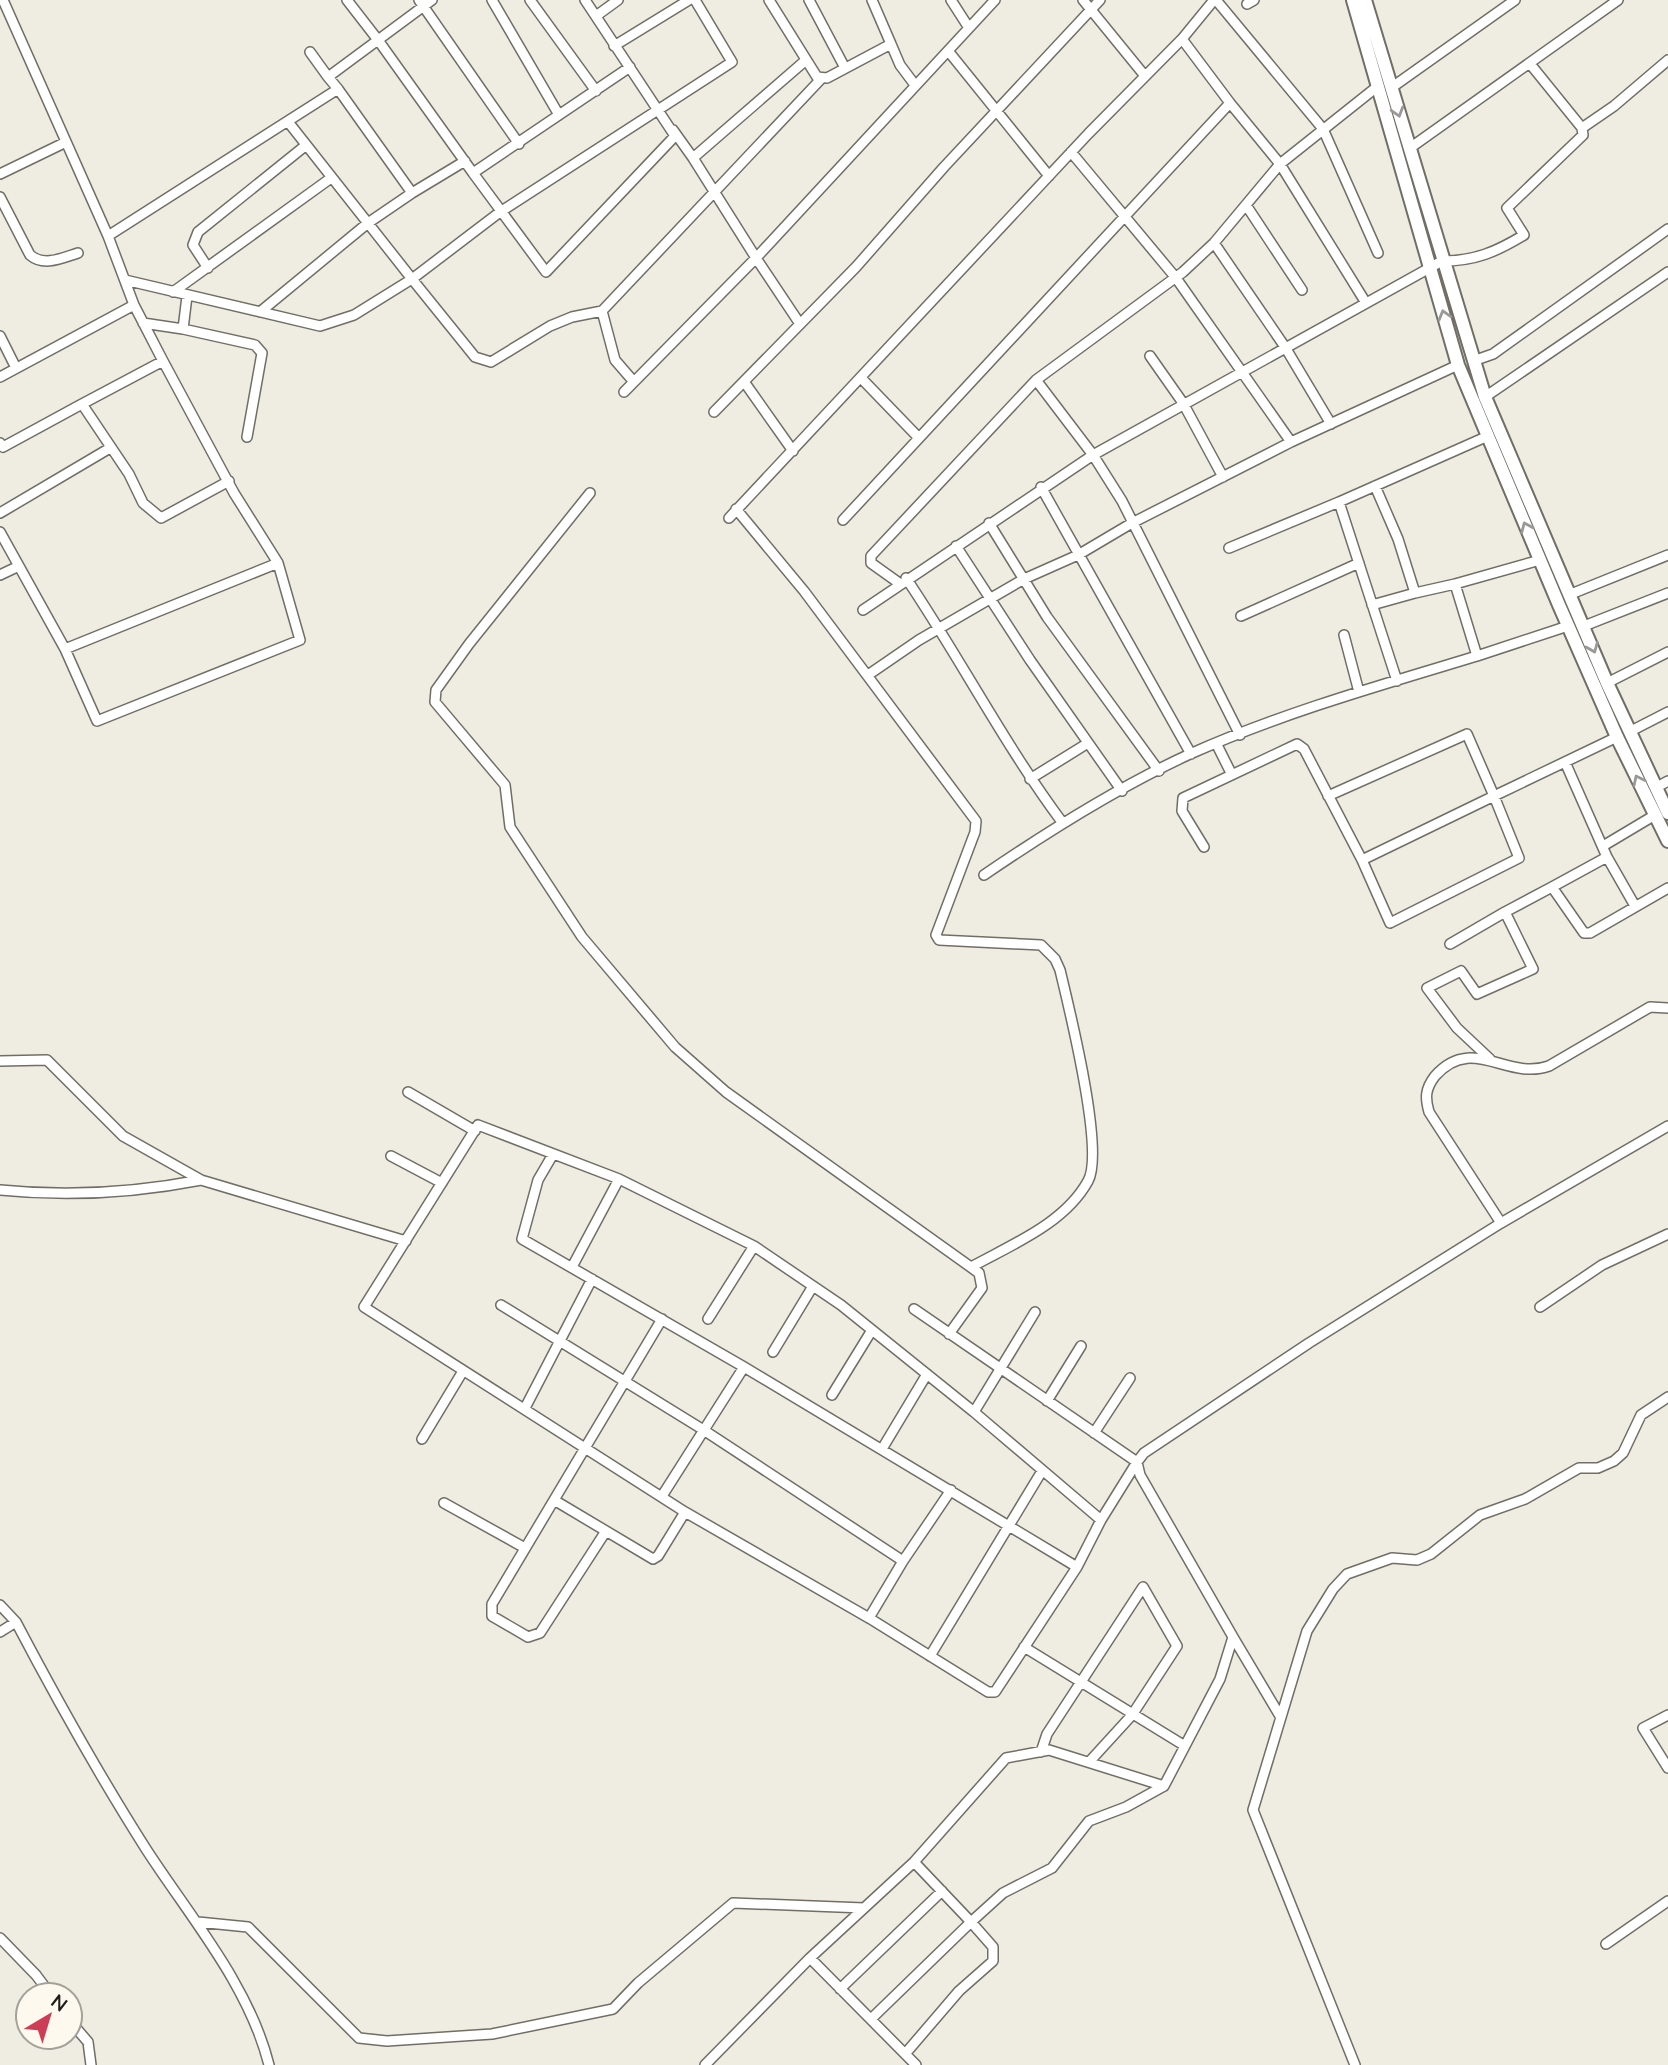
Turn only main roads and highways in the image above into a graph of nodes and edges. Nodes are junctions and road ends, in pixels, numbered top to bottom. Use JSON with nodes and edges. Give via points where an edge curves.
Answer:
{"nodes":[{"id":1,"x":1353,"y":0,"type":"edge"},
{"id":2,"x":1366,"y":0,"type":"edge"},
{"id":3,"x":1385,"y":87,"type":"junction"},
{"id":4,"x":1437,"y":265,"type":"junction"},
{"id":5,"x":1663,"y":784,"type":"edge"},
{"id":6,"x":1662,"y":814,"type":"edge"},
{"id":7,"x":1668,"y":841,"type":"edge"}],
"edges":[{"from":1,"to":3,"type":"main road"},
{"from":2,"to":3,"type":"main road"},
{"from":3,"to":4,"type":"main road"},
{"from":3,"to":4,"type":"main road","one_way":true,"via":[[1410,148]]},
{"from":4,"to":5,"type":"main road","one_way":true,"via":[[1485,397],[1607,683]]},
{"from":6,"to":4,"type":"main road","one_way":true,"via":[[1617,737],[1458,365]]},
{"from":5,"to":6,"type":"main road"},
{"from":6,"to":7,"type":"main road"}]}
